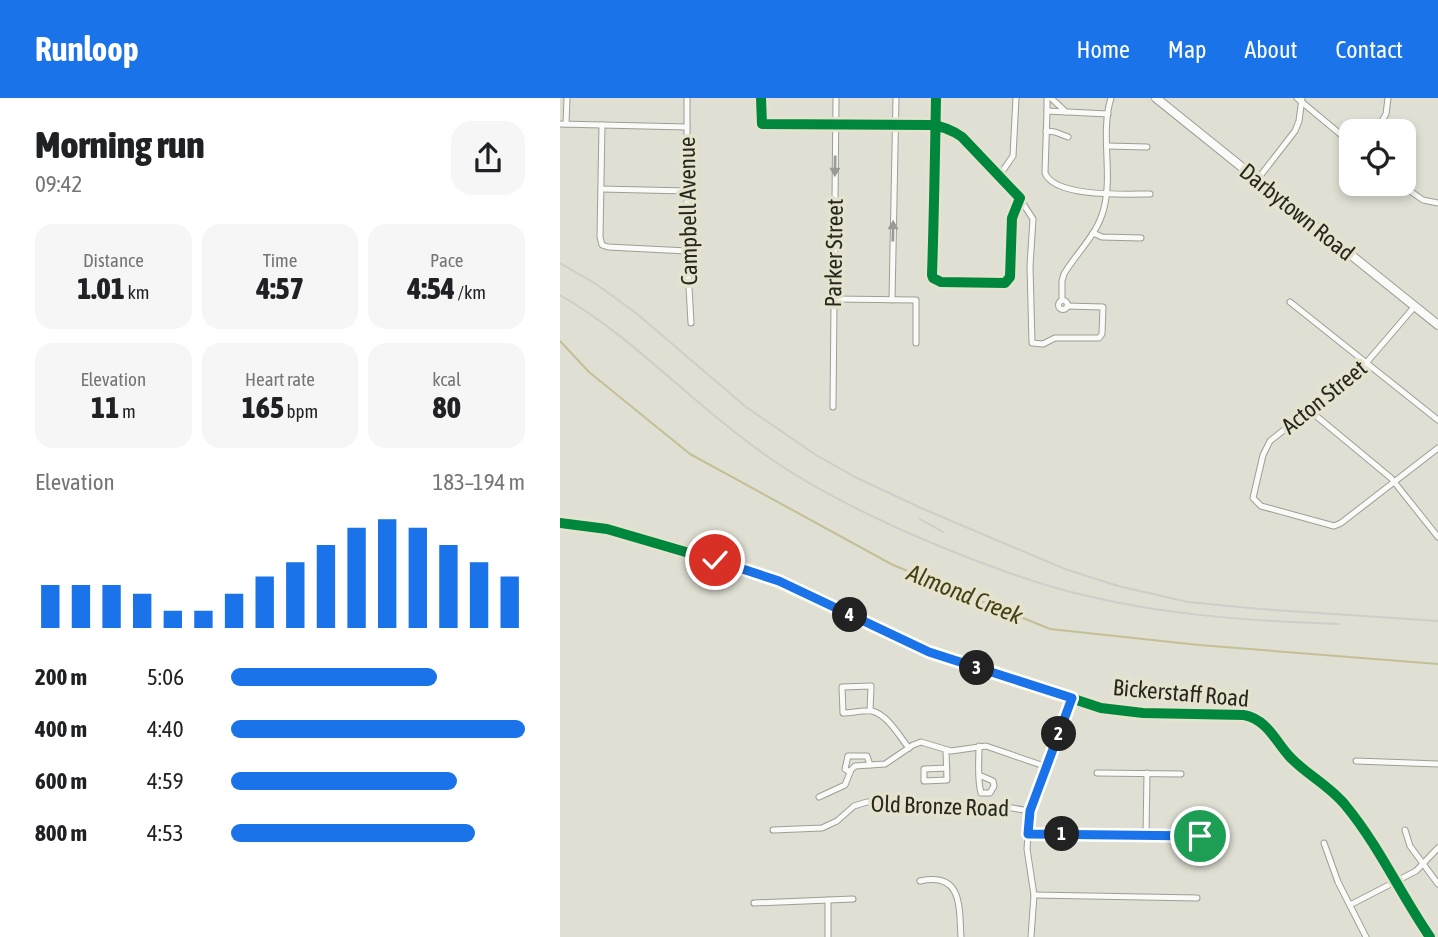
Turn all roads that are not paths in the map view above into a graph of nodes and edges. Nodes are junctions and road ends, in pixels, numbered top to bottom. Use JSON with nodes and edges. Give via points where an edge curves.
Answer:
{"nodes":[{"id":1,"x":567,"y":98,"type":"edge"},
{"id":2,"x":687,"y":98,"type":"edge"},
{"id":3,"x":761,"y":98,"type":"edge"},
{"id":4,"x":836,"y":98,"type":"edge"},
{"id":5,"x":896,"y":98,"type":"edge"},
{"id":6,"x":936,"y":98,"type":"edge"},
{"id":7,"x":1016,"y":98,"type":"edge"},
{"id":8,"x":1049,"y":98,"type":"edge"},
{"id":9,"x":1111,"y":98,"type":"edge"},
{"id":10,"x":1156,"y":98,"type":"edge"},
{"id":11,"x":1388,"y":98,"type":"edge"},
{"id":12,"x":1300,"y":99,"type":"edge"},
{"id":13,"x":1047,"y":111,"type":"junction"},
{"id":14,"x":1066,"y":112,"type":"junction"},
{"id":15,"x":1108,"y":114,"type":"junction"},
{"id":16,"x":1383,"y":119,"type":"edge"},
{"id":17,"x":563,"y":124,"type":"edge"},
{"id":18,"x":836,"y":124,"type":"junction"},
{"id":19,"x":602,"y":125,"type":"junction"},
{"id":20,"x":895,"y":125,"type":"junction"},
{"id":21,"x":935,"y":125,"type":"junction"},
{"id":22,"x":687,"y":127,"type":"junction"},
{"id":23,"x":1046,"y":131,"type":"junction"},
{"id":24,"x":1339,"y":133,"type":"edge"},
{"id":25,"x":1068,"y":137,"type":"dead end"},
{"id":26,"x":1107,"y":146,"type":"junction"},
{"id":27,"x":1147,"y":147,"type":"dead end"},
{"id":28,"x":999,"y":176,"type":"junction"},
{"id":29,"x":1257,"y":180,"type":"junction"},
{"id":30,"x":601,"y":189,"type":"junction"},
{"id":31,"x":687,"y":191,"type":"junction"},
{"id":32,"x":1106,"y":193,"type":"junction"},
{"id":33,"x":1150,"y":194,"type":"dead end"},
{"id":34,"x":1416,"y":195,"type":"edge"},
{"id":35,"x":1020,"y":199,"type":"junction"},
{"id":36,"x":1437,"y":203,"type":"edge"},
{"id":37,"x":1093,"y":233,"type":"junction"},
{"id":38,"x":1141,"y":238,"type":"dead end"},
{"id":39,"x":687,"y":251,"type":"junction"},
{"id":40,"x":834,"y":299,"type":"junction"},
{"id":41,"x":892,"y":300,"type":"junction"},
{"id":42,"x":1290,"y":302,"type":"dead end"},
{"id":43,"x":1415,"y":306,"type":"junction"},
{"id":44,"x":691,"y":323,"type":"dead end"},
{"id":45,"x":1438,"y":325,"type":"edge"},
{"id":46,"x":916,"y":343,"type":"dead end"},
{"id":47,"x":1367,"y":363,"type":"junction"},
{"id":48,"x":833,"y":407,"type":"dead end"},
{"id":49,"x":1309,"y":410,"type":"junction"},
{"id":50,"x":1438,"y":420,"type":"edge"},
{"id":51,"x":1438,"y":448,"type":"edge"},
{"id":52,"x":1394,"y":481,"type":"junction"},
{"id":53,"x":560,"y":523,"type":"edge"},
{"id":54,"x":1438,"y":537,"type":"edge"},
{"id":55,"x":1072,"y":698,"type":"junction"},
{"id":56,"x":870,"y":711,"type":"junction"},
{"id":57,"x":979,"y":746,"type":"junction"},
{"id":58,"x":909,"y":748,"type":"junction"},
{"id":59,"x":946,"y":750,"type":"junction"},
{"id":60,"x":1356,"y":761,"type":"dead end"},
{"id":61,"x":1438,"y":764,"type":"edge"},
{"id":62,"x":870,"y":765,"type":"junction"},
{"id":63,"x":1046,"y":767,"type":"junction"},
{"id":64,"x":947,"y":768,"type":"junction"},
{"id":65,"x":850,"y":772,"type":"junction"},
{"id":66,"x":1097,"y":773,"type":"dead end"},
{"id":67,"x":1147,"y":774,"type":"junction"},
{"id":68,"x":1181,"y":774,"type":"dead end"},
{"id":69,"x":979,"y":775,"type":"dead end"},
{"id":70,"x":819,"y":797,"type":"dead end"},
{"id":71,"x":1030,"y":811,"type":"junction"},
{"id":72,"x":773,"y":830,"type":"dead end"},
{"id":73,"x":1405,"y":830,"type":"dead end"},
{"id":74,"x":1028,"y":834,"type":"junction"},
{"id":75,"x":1146,"y":835,"type":"junction"},
{"id":76,"x":1200,"y":836,"type":"dead end"},
{"id":77,"x":1324,"y":843,"type":"dead end"},
{"id":78,"x":1438,"y":848,"type":"edge"},
{"id":79,"x":1424,"y":865,"type":"junction"},
{"id":80,"x":920,"y":881,"type":"dead end"},
{"id":81,"x":1395,"y":883,"type":"junction"},
{"id":82,"x":1438,"y":884,"type":"edge"},
{"id":83,"x":1034,"y":895,"type":"junction"},
{"id":84,"x":1197,"y":898,"type":"dead end"},
{"id":85,"x":853,"y":899,"type":"dead end"},
{"id":86,"x":828,"y":900,"type":"junction"},
{"id":87,"x":754,"y":904,"type":"dead end"},
{"id":88,"x":1350,"y":905,"type":"junction"},
{"id":89,"x":828,"y":937,"type":"edge"},
{"id":90,"x":961,"y":937,"type":"edge"},
{"id":91,"x":1031,"y":937,"type":"edge"},
{"id":92,"x":1366,"y":937,"type":"edge"},
{"id":93,"x":1430,"y":937,"type":"edge"}],
"edges":[{"from":1,"to":17,"type":"street"},
{"from":2,"to":22,"type":"street","name":"Campbell Avenue"},
{"from":3,"to":18,"type":"street","via":[[762,124]]},
{"from":4,"to":18,"type":"street","name":"Parker Street"},
{"from":5,"to":20,"type":"street"},
{"from":6,"to":21,"type":"street"},
{"from":7,"to":28,"type":"street","via":[[1013,156]]},
{"from":8,"to":13,"type":"street"},
{"from":8,"to":14,"type":"street"},
{"from":9,"to":15,"type":"street"},
{"from":10,"to":29,"type":"street","name":"Darbytown Road"},
{"from":11,"to":16,"type":"street"},
{"from":12,"to":24,"type":"street"},
{"from":12,"to":29,"type":"street","via":[[1295,131]]},
{"from":13,"to":14,"type":"street"},
{"from":13,"to":23,"type":"street"},
{"from":14,"to":15,"type":"street"},
{"from":15,"to":26,"type":"street"},
{"from":17,"to":19,"type":"street"},
{"from":18,"to":20,"type":"street"},
{"from":18,"to":40,"type":"street","name":"Parker Street","one_way":true},
{"from":19,"to":22,"type":"street"},
{"from":19,"to":30,"type":"street"},
{"from":20,"to":21,"type":"street"},
{"from":41,"to":20,"type":"street","one_way":true},
{"from":21,"to":28,"type":"street","via":[[961,137]]},
{"from":21,"to":35,"type":"street","via":[[934,279],[1007,282],[1013,214]]},
{"from":22,"to":31,"type":"street","name":"Campbell Avenue"},
{"from":23,"to":25,"type":"street"},
{"from":23,"to":32,"type":"street","via":[[1045,173],[1050,182]]},
{"from":26,"to":27,"type":"street"},
{"from":26,"to":32,"type":"street"},
{"from":28,"to":35,"type":"street"},
{"from":29,"to":43,"type":"street","name":"Darbytown Road"},
{"from":30,"to":31,"type":"street"},
{"from":30,"to":39,"type":"street","via":[[602,245]]},
{"from":31,"to":39,"type":"street","name":"Campbell Avenue"},
{"from":32,"to":33,"type":"street"},
{"from":32,"to":37,"type":"street","via":[[1102,217]]},
{"from":34,"to":36,"type":"street"},
{"from":35,"to":37,"type":"street","via":[[1033,219],[1032,343],[1099,338],[1102,334],[1103,307],[1064,309],[1058,303],[1064,274]]},
{"from":37,"to":38,"type":"street"},
{"from":39,"to":44,"type":"street","name":"Campbell Avenue"},
{"from":40,"to":41,"type":"street"},
{"from":40,"to":48,"type":"street","name":"Parker Street"},
{"from":41,"to":46,"type":"street","via":[[916,300]]},
{"from":42,"to":47,"type":"street"},
{"from":43,"to":45,"type":"street","name":"Darbytown Road"},
{"from":43,"to":47,"type":"street","name":"Acton Street"},
{"from":47,"to":49,"type":"street","name":"Acton Street"},
{"from":47,"to":50,"type":"street"},
{"from":49,"to":52,"type":"street"},
{"from":49,"to":52,"type":"street","name":"Acton Street","via":[[1268,445],[1253,498],[1261,506],[1334,526]]},
{"from":51,"to":52,"type":"street"},
{"from":52,"to":54,"type":"street"},
{"from":53,"to":55,"type":"street","name":"Bickerstaff Road","via":[[622,533],[761,574],[929,652]]},
{"from":55,"to":63,"type":"street"},
{"from":55,"to":81,"type":"street","name":"Bickerstaff Road","via":[[1123,712],[1244,715],[1260,721],[1293,761],[1348,808]]},
{"from":56,"to":56,"type":"street","via":[[843,713],[842,687],[871,686]]},
{"from":56,"to":58,"type":"street","via":[[890,724]]},
{"from":57,"to":59,"type":"street"},
{"from":57,"to":63,"type":"street"},
{"from":57,"to":69,"type":"street"},
{"from":58,"to":59,"type":"street","via":[[925,743]]},
{"from":58,"to":62,"type":"street","via":[[889,762]]},
{"from":59,"to":64,"type":"street"},
{"from":60,"to":61,"type":"street"},
{"from":62,"to":65,"type":"street","via":[[855,766]]},
{"from":62,"to":65,"type":"street","via":[[867,756],[848,756],[845,769]]},
{"from":63,"to":71,"type":"street"},
{"from":64,"to":64,"type":"street","via":[[947,780],[925,781],[924,769]]},
{"from":65,"to":70,"type":"street","via":[[845,785]]},
{"from":66,"to":67,"type":"street"},
{"from":67,"to":68,"type":"street"},
{"from":67,"to":75,"type":"street"},
{"from":71,"to":72,"type":"street","name":"Old Bronze Road","via":[[867,802],[822,828]]},
{"from":71,"to":74,"type":"street"},
{"from":73,"to":79,"type":"street"},
{"from":74,"to":75,"type":"street"},
{"from":74,"to":83,"type":"street"},
{"from":75,"to":76,"type":"street"},
{"from":77,"to":88,"type":"street"},
{"from":78,"to":79,"type":"street"},
{"from":79,"to":81,"type":"street"},
{"from":79,"to":82,"type":"street"},
{"from":80,"to":90,"type":"street","via":[[936,879],[953,888],[959,903]]},
{"from":81,"to":88,"type":"street"},
{"from":81,"to":93,"type":"street","name":"Bickerstaff Road"},
{"from":83,"to":84,"type":"street"},
{"from":83,"to":91,"type":"street"},
{"from":85,"to":86,"type":"street"},
{"from":86,"to":87,"type":"street"},
{"from":86,"to":89,"type":"street"},
{"from":88,"to":92,"type":"street"}]}
